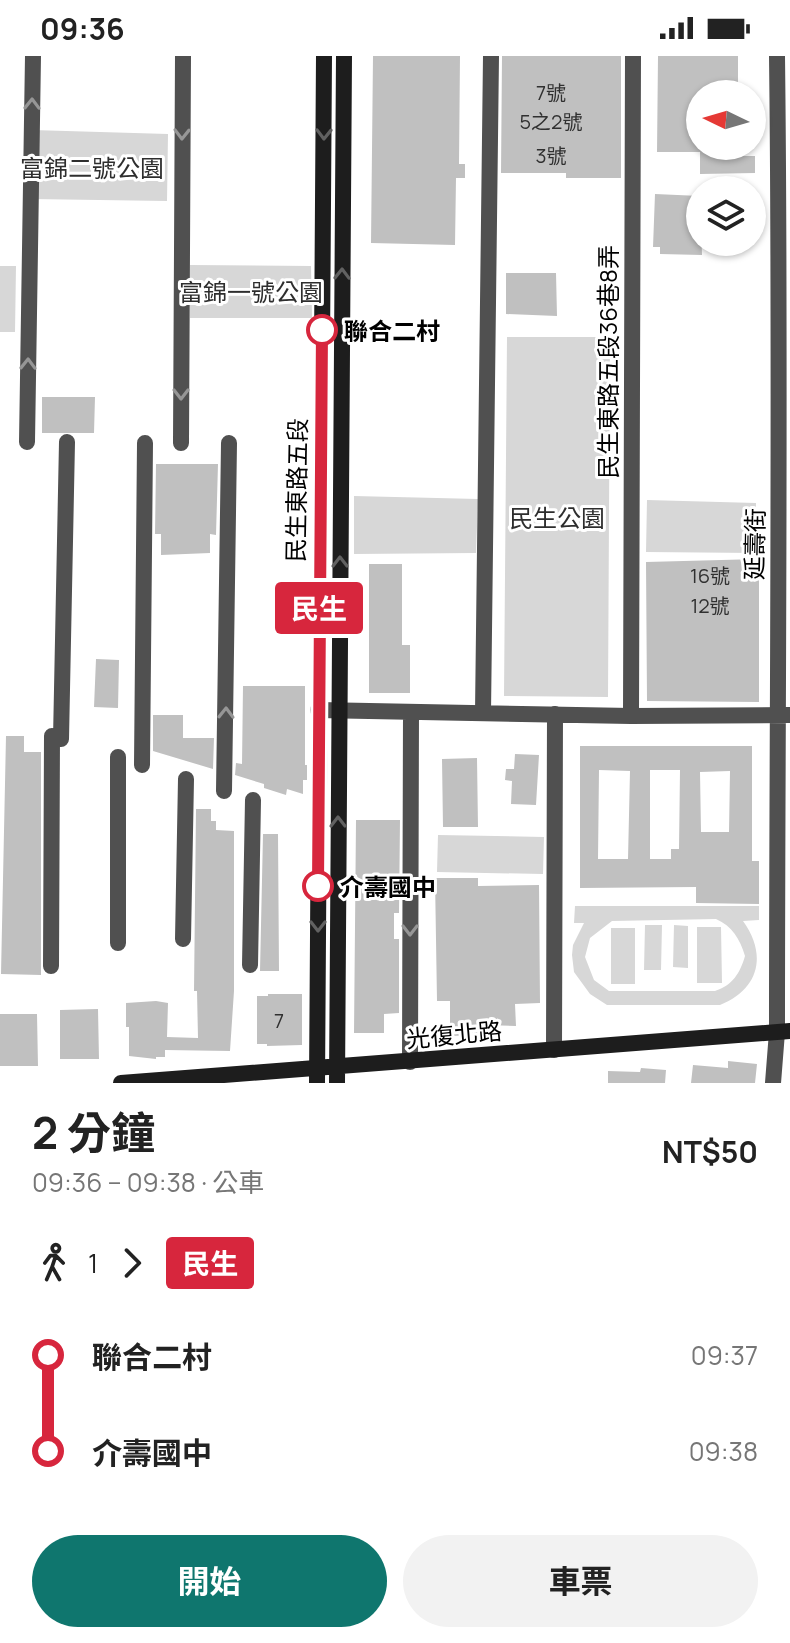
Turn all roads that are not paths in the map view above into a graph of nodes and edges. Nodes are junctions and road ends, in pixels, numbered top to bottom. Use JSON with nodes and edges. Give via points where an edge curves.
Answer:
{"nodes":[{"id":1,"x":33,"y":56,"type":"edge"},
{"id":2,"x":183,"y":56,"type":"edge"},
{"id":3,"x":324,"y":56,"type":"edge"},
{"id":4,"x":344,"y":56,"type":"edge"},
{"id":5,"x":491,"y":56,"type":"edge"},
{"id":6,"x":633,"y":56,"type":"edge"},
{"id":7,"x":777,"y":56,"type":"edge"},
{"id":8,"x":784,"y":108,"type":"edge"},
{"id":9,"x":27,"y":442,"type":"dead end"},
{"id":10,"x":67,"y":442,"type":"dead end"},
{"id":11,"x":145,"y":443,"type":"dead end"},
{"id":12,"x":181,"y":443,"type":"dead end"},
{"id":13,"x":229,"y":443,"type":"dead end"},
{"id":14,"x":318,"y":710,"type":"junction"},
{"id":15,"x":339,"y":710,"type":"junction"},
{"id":16,"x":411,"y":712,"type":"junction"},
{"id":17,"x":483,"y":713,"type":"junction"},
{"id":18,"x":555,"y":714,"type":"junction"},
{"id":19,"x":783,"y":715,"type":"edge"},
{"id":20,"x":631,"y":716,"type":"junction"},
{"id":21,"x":118,"y":757,"type":"dead end"},
{"id":22,"x":142,"y":765,"type":"dead end"},
{"id":23,"x":186,"y":779,"type":"dead end"},
{"id":24,"x":224,"y":791,"type":"dead end"},
{"id":25,"x":253,"y":800,"type":"dead end"},
{"id":26,"x":783,"y":883,"type":"edge"},
{"id":27,"x":183,"y":939,"type":"dead end"},
{"id":28,"x":118,"y":943,"type":"dead end"},
{"id":29,"x":250,"y":965,"type":"dead end"},
{"id":30,"x":51,"y":966,"type":"dead end"},
{"id":31,"x":784,"y":1032,"type":"edge"},
{"id":32,"x":554,"y":1050,"type":"junction"},
{"id":33,"x":410,"y":1062,"type":"junction"},
{"id":34,"x":337,"y":1075,"type":"edge"},
{"id":35,"x":317,"y":1076,"type":"edge"},
{"id":36,"x":121,"y":1083,"type":"edge"},
{"id":37,"x":773,"y":1083,"type":"edge"}],
"edges":[{"from":9,"to":1,"type":"street","one_way":true},
{"from":2,"to":12,"type":"street","one_way":true},
{"from":3,"to":14,"type":"street","name":"民生東路五段","one_way":true},
{"from":15,"to":4,"type":"street","name":"民生東路五段","one_way":true},
{"from":5,"to":17,"type":"street"},
{"from":6,"to":20,"type":"street","name":"民生東路五段36巷8弄"},
{"from":7,"to":8,"type":"street","name":"延壽街"},
{"from":8,"to":19,"type":"street","name":"延壽街"},
{"from":10,"to":30,"type":"street"},
{"from":11,"to":22,"type":"street"},
{"from":24,"to":13,"type":"street","one_way":true},
{"from":14,"to":15,"type":"street"},
{"from":14,"to":35,"type":"street","name":"民生東路五段","one_way":true},
{"from":15,"to":16,"type":"street"},
{"from":34,"to":15,"type":"street","name":"民生東路五段","one_way":true},
{"from":16,"to":17,"type":"street"},
{"from":16,"to":33,"type":"street","one_way":true},
{"from":17,"to":18,"type":"street"},
{"from":18,"to":20,"type":"street"},
{"from":18,"to":32,"type":"street"},
{"from":19,"to":20,"type":"street"},
{"from":19,"to":26,"type":"street","name":"延壽街"},
{"from":21,"to":28,"type":"street"},
{"from":23,"to":27,"type":"street"},
{"from":25,"to":29,"type":"street"},
{"from":26,"to":31,"type":"street","name":"延壽街"},
{"from":31,"to":32,"type":"street","name":"光復北路"},
{"from":31,"to":37,"type":"street","name":"延壽街"},
{"from":32,"to":33,"type":"street","name":"光復北路"},
{"from":33,"to":34,"type":"street","name":"光復北路"},
{"from":34,"to":35,"type":"street","name":"光復北路"},
{"from":35,"to":36,"type":"street","name":"光復北路"}]}
